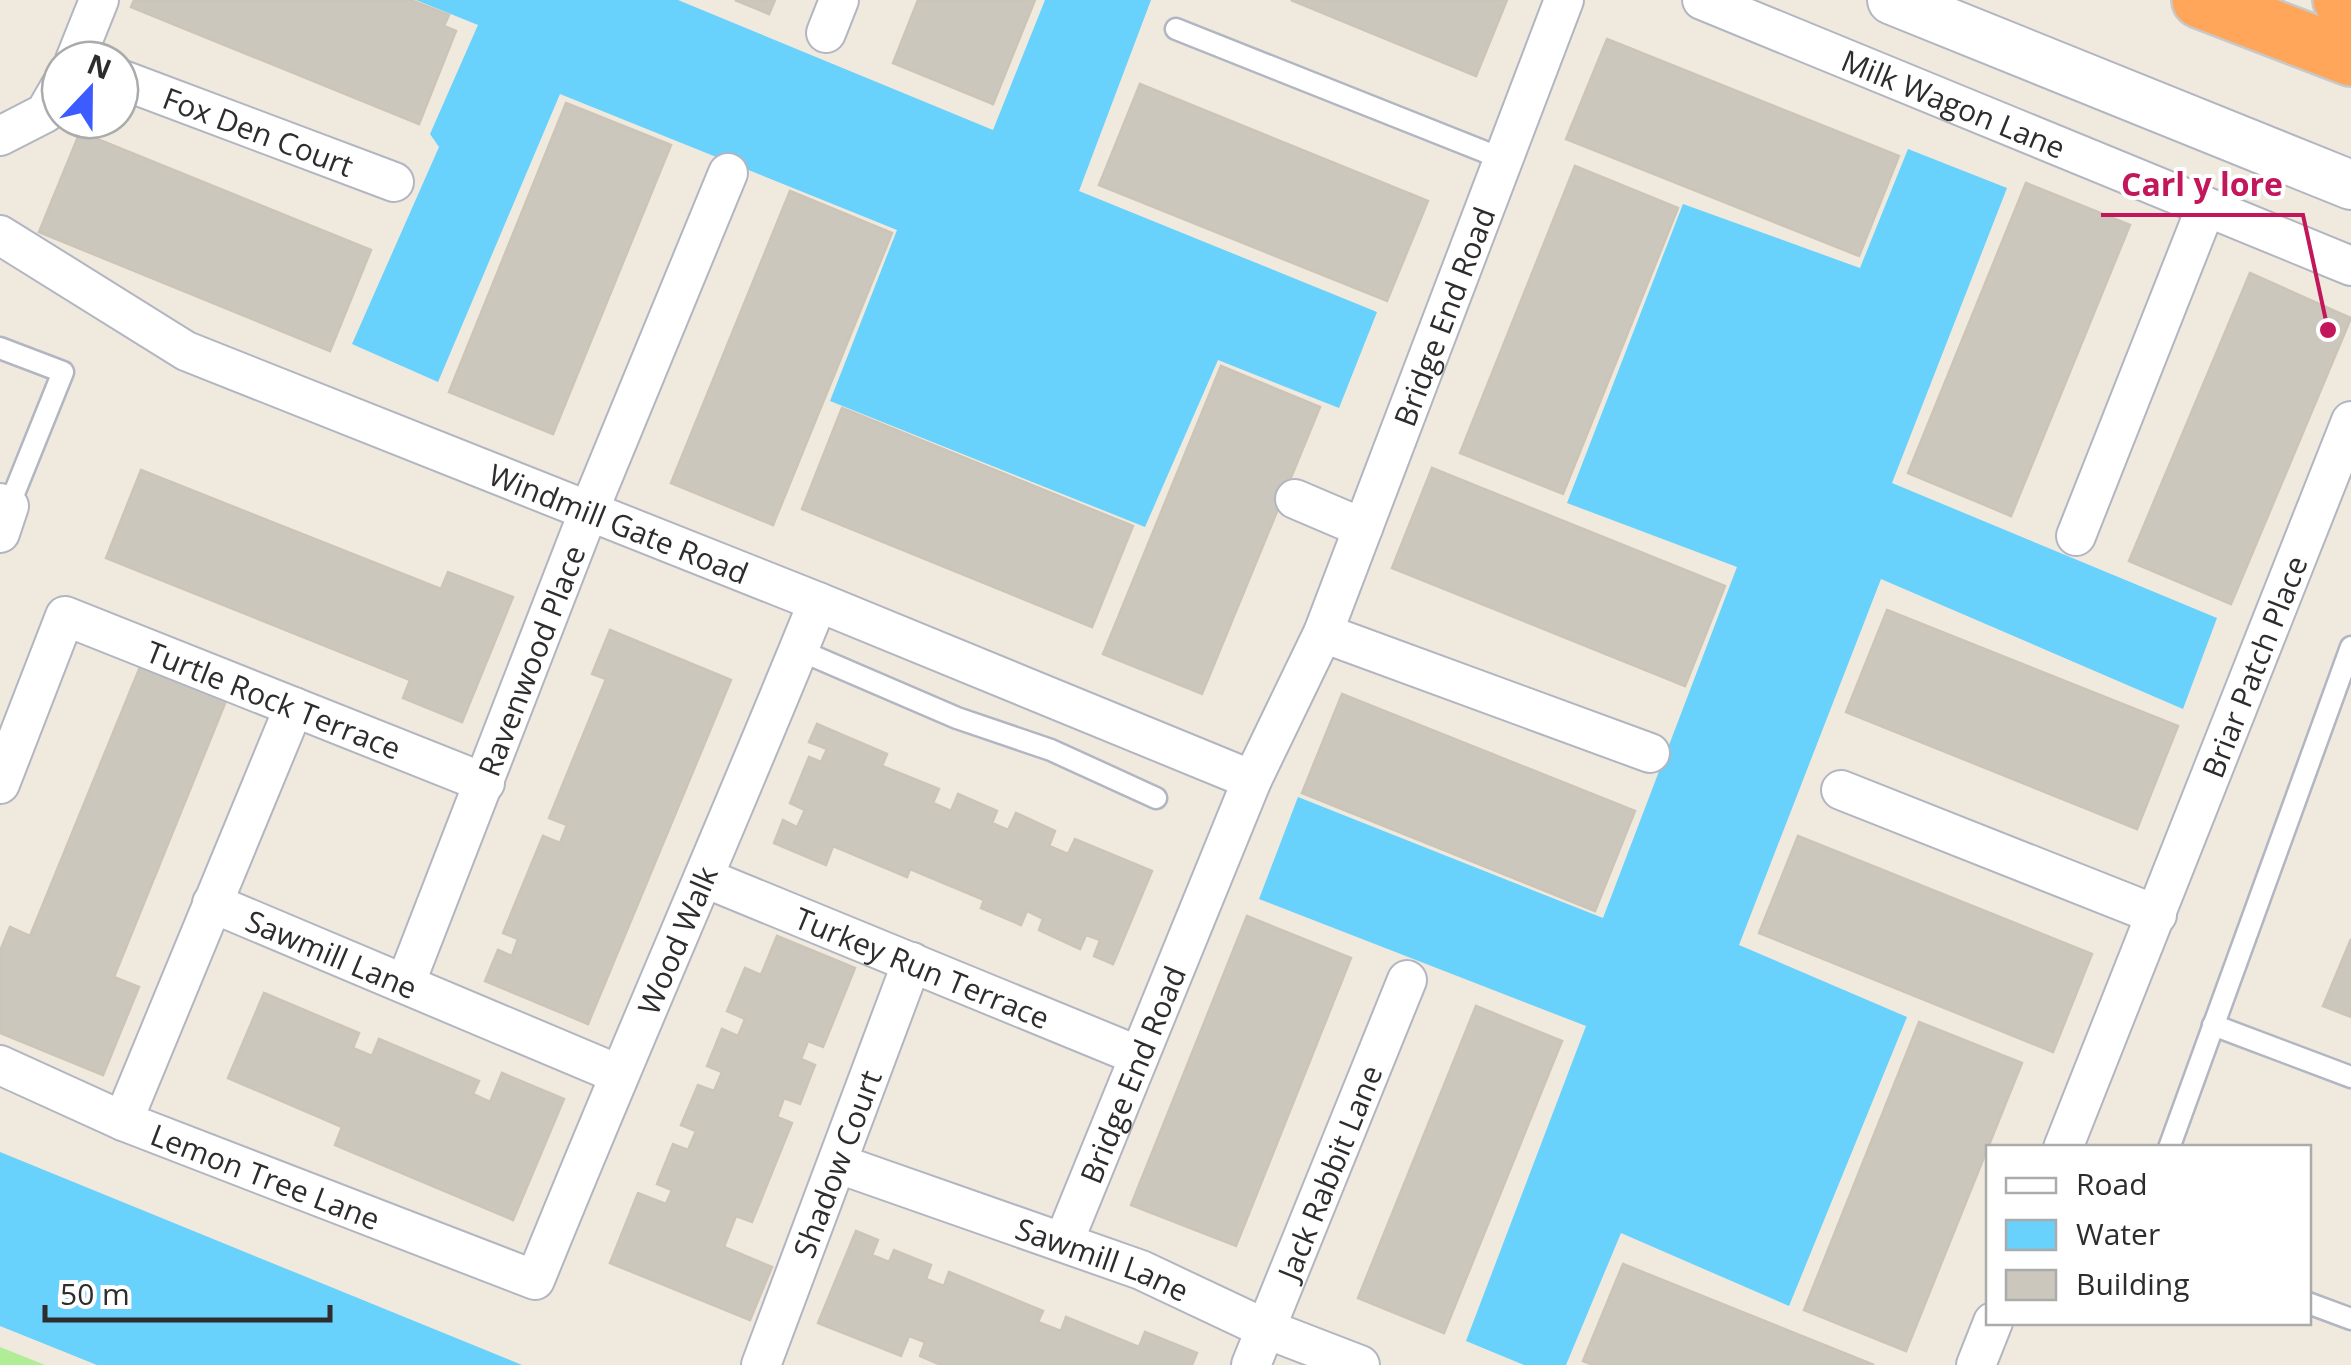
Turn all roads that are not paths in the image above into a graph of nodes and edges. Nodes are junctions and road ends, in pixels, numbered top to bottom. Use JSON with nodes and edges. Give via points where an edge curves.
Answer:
{"nodes":[{"id":1,"x":99,"y":0,"type":"edge"},
{"id":2,"x":1564,"y":0,"type":"edge"},
{"id":3,"x":1702,"y":0,"type":"edge"},
{"id":4,"x":1892,"y":0,"type":"edge"},
{"id":5,"x":2200,"y":0,"type":"edge"},
{"id":6,"x":2341,"y":0,"type":"edge"},
{"id":7,"x":2351,"y":4,"type":"edge"},
{"id":8,"x":1176,"y":29,"type":"dead end"},
{"id":9,"x":83,"y":40,"type":"edge"},
{"id":10,"x":2351,"y":58,"type":"edge"},
{"id":11,"x":140,"y":86,"type":"edge"},
{"id":12,"x":40,"y":116,"type":"edge"},
{"id":13,"x":0,"y":136,"type":"edge"},
{"id":14,"x":1503,"y":159,"type":"junction"},
{"id":15,"x":728,"y":173,"type":"dead end"},
{"id":16,"x":394,"y":182,"type":"dead end"},
{"id":17,"x":2351,"y":185,"type":"edge"},
{"id":18,"x":2206,"y":207,"type":"junction"},
{"id":19,"x":0,"y":235,"type":"edge"},
{"id":20,"x":2351,"y":266,"type":"edge"},
{"id":21,"x":0,"y":348,"type":"edge"},
{"id":22,"x":2351,"y":421,"type":"edge"},
{"id":23,"x":1295,"y":498,"type":"dead end"},
{"id":24,"x":588,"y":513,"type":"junction"},
{"id":25,"x":3,"y":514,"type":"edge"},
{"id":26,"x":1363,"y":528,"type":"junction"},
{"id":27,"x":2076,"y":536,"type":"dead end"},
{"id":28,"x":818,"y":602,"type":"junction"},
{"id":29,"x":1323,"y":633,"type":"junction"},
{"id":30,"x":2351,"y":647,"type":"edge"},
{"id":31,"x":798,"y":650,"type":"junction"},
{"id":32,"x":294,"y":707,"type":"junction"},
{"id":33,"x":1650,"y":752,"type":"dead end"},
{"id":34,"x":1252,"y":780,"type":"junction"},
{"id":35,"x":485,"y":782,"type":"junction"},
{"id":36,"x":0,"y":784,"type":"edge"},
{"id":37,"x":1841,"y":790,"type":"dead end"},
{"id":38,"x":1156,"y":798,"type":"dead end"},
{"id":39,"x":705,"y":878,"type":"junction"},
{"id":40,"x":212,"y":903,"type":"junction"},
{"id":41,"x":2157,"y":915,"type":"junction"},
{"id":42,"x":912,"y":962,"type":"junction"},
{"id":43,"x":1407,"y":980,"type":"dead end"},
{"id":44,"x":406,"y":982,"type":"junction"},
{"id":45,"x":2213,"y":1025,"type":"junction"},
{"id":46,"x":1139,"y":1056,"type":"junction"},
{"id":47,"x":0,"y":1065,"type":"edge"},
{"id":48,"x":618,"y":1074,"type":"junction"},
{"id":49,"x":2351,"y":1077,"type":"edge"},
{"id":50,"x":123,"y":1120,"type":"junction"},
{"id":51,"x":2064,"y":1145,"type":"edge"},
{"id":52,"x":2170,"y":1145,"type":"edge"},
{"id":53,"x":839,"y":1164,"type":"junction"},
{"id":54,"x":1064,"y":1241,"type":"junction"},
{"id":55,"x":535,"y":1280,"type":"joint"},
{"id":56,"x":2311,"y":1304,"type":"edge"},
{"id":57,"x":2351,"y":1319,"type":"edge"},
{"id":58,"x":1992,"y":1325,"type":"edge"},
{"id":59,"x":1264,"y":1328,"type":"junction"},
{"id":60,"x":761,"y":1365,"type":"edge"},
{"id":61,"x":1251,"y":1365,"type":"edge"},
{"id":62,"x":1360,"y":1365,"type":"edge"},
{"id":63,"x":1976,"y":1365,"type":"edge"}],
"edges":[{"from":1,"to":9,"type":"street"},
{"from":2,"to":14,"type":"street","name":"Bridge End Road"},
{"from":3,"to":18,"type":"street","name":"Milk Wagon Lane"},
{"from":4,"to":17,"type":"street"},
{"from":5,"to":10,"type":"highway"},
{"from":6,"to":7,"type":"highway"},
{"from":8,"to":14,"type":"lane"},
{"from":11,"to":16,"type":"street","name":"Fox Den Court"},
{"from":12,"to":13,"type":"street"},
{"from":14,"to":26,"type":"street","name":"Bridge End Road"},
{"from":15,"to":24,"type":"street","name":"Ravenwood Place"},
{"from":18,"to":20,"type":"street","name":"Milk Wagon Lane"},
{"from":18,"to":27,"type":"street"},
{"from":19,"to":24,"type":"street","name":"Windmill Gate Road","via":[[186,350]]},
{"from":21,"to":25,"type":"lane","via":[[63,372]]},
{"from":22,"to":41,"type":"street","name":"Briar Patch Place"},
{"from":23,"to":26,"type":"street"},
{"from":24,"to":28,"type":"street","name":"Windmill Gate Road"},
{"from":24,"to":35,"type":"street","name":"Ravenwood Place"},
{"from":26,"to":29,"type":"street","name":"Bridge End Road"},
{"from":28,"to":31,"type":"street","name":"Wood Walk"},
{"from":28,"to":34,"type":"street","name":"Windmill Gate Road"},
{"from":29,"to":33,"type":"street"},
{"from":29,"to":34,"type":"street","name":"Bridge End Road"},
{"from":30,"to":45,"type":"lane"},
{"from":31,"to":38,"type":"lane"},
{"from":31,"to":39,"type":"street","name":"Wood Walk"},
{"from":32,"to":35,"type":"street","name":"Turtle Rock Terrace"},
{"from":32,"to":36,"type":"street","name":"Turtle Rock Terrace","via":[[65,616]]},
{"from":32,"to":40,"type":"street"},
{"from":34,"to":46,"type":"street","name":"Bridge End Road"},
{"from":35,"to":44,"type":"street","name":"Ravenwood Place"},
{"from":37,"to":41,"type":"street"},
{"from":39,"to":42,"type":"street","name":"Turkey Run Terrace"},
{"from":39,"to":48,"type":"street","name":"Wood Walk"},
{"from":40,"to":44,"type":"street","name":"Sawmill Lane"},
{"from":40,"to":50,"type":"street"},
{"from":41,"to":51,"type":"street","name":"Briar Patch Place"},
{"from":42,"to":46,"type":"street","name":"Turkey Run Terrace"},
{"from":42,"to":53,"type":"street","name":"Shadow Court"},
{"from":43,"to":59,"type":"street","name":"Jack Rabbit Lane"},
{"from":44,"to":48,"type":"street","name":"Sawmill Lane"},
{"from":45,"to":49,"type":"lane"},
{"from":45,"to":52,"type":"lane"},
{"from":46,"to":54,"type":"street","name":"Bridge End Road"},
{"from":47,"to":50,"type":"street","name":"Lemon Tree Lane"},
{"from":48,"to":55,"type":"street","name":"Wood Walk"},
{"from":50,"to":55,"type":"street","name":"Lemon Tree Lane"},
{"from":53,"to":54,"type":"street","name":"Sawmill Lane"},
{"from":53,"to":60,"type":"street","name":"Shadow Court"},
{"from":54,"to":59,"type":"street","name":"Sawmill Lane"},
{"from":56,"to":57,"type":"lane"},
{"from":58,"to":63,"type":"street"},
{"from":59,"to":61,"type":"street","name":"Jack Rabbit Lane"},
{"from":59,"to":62,"type":"street","name":"Sawmill Lane"}]}
